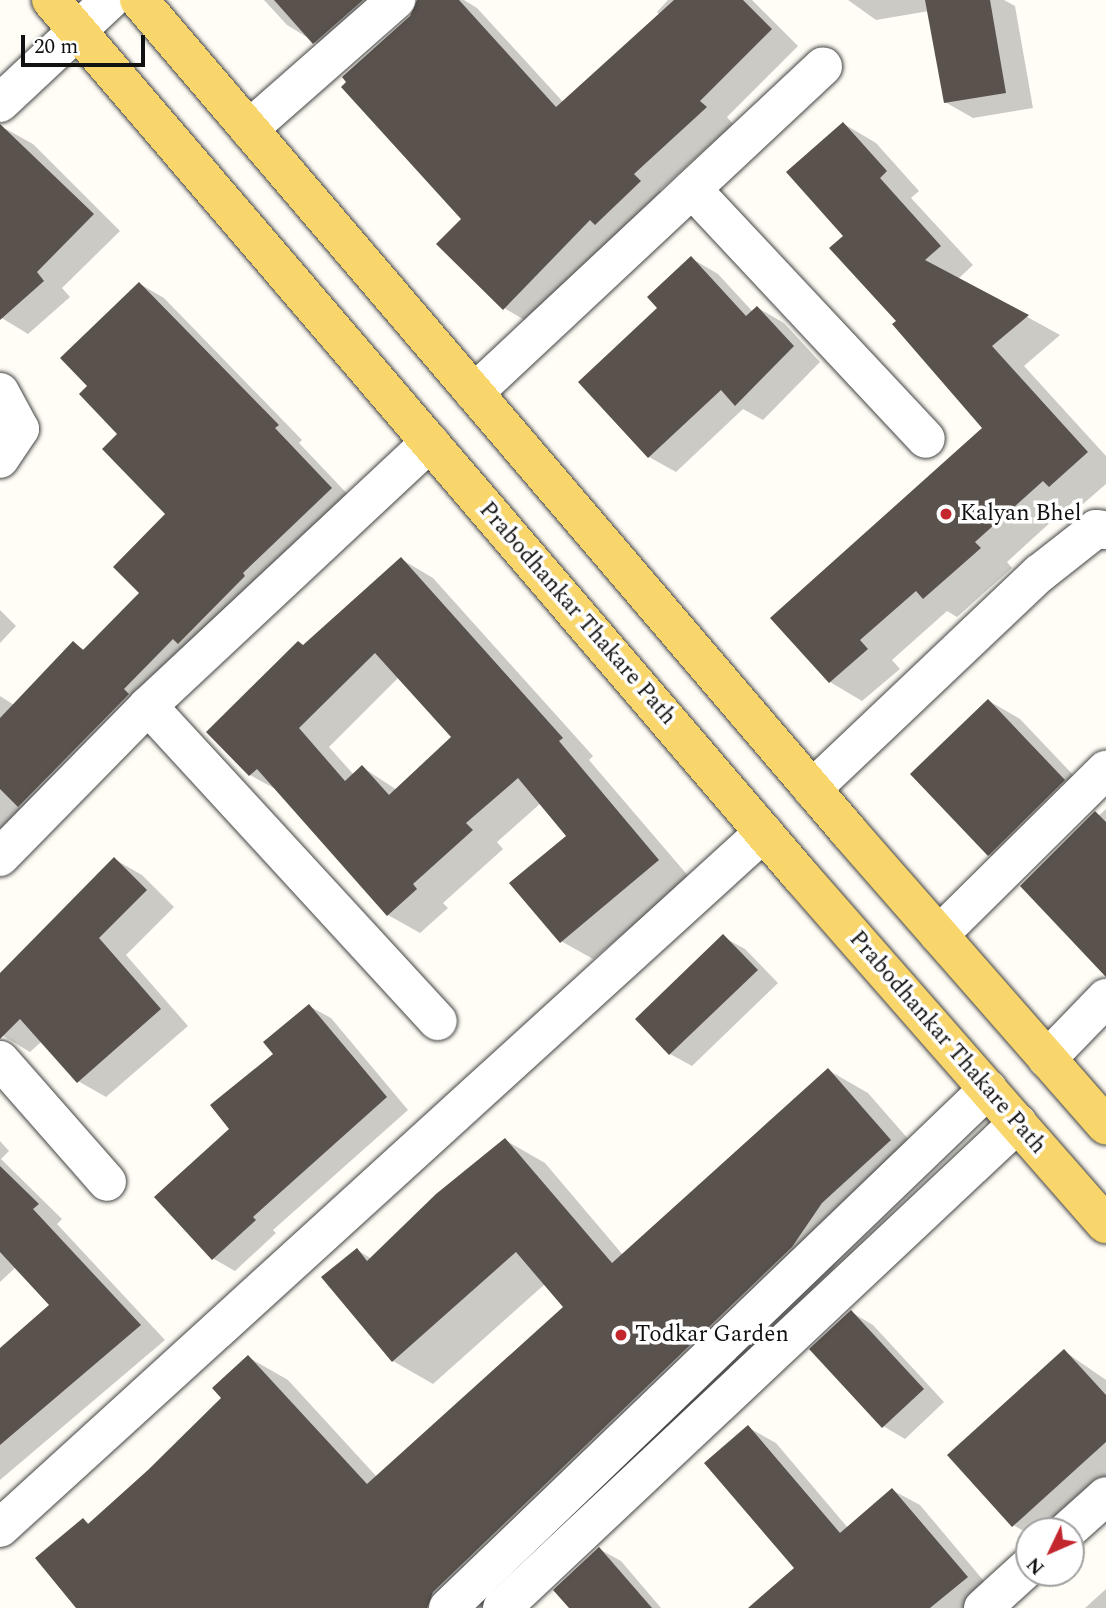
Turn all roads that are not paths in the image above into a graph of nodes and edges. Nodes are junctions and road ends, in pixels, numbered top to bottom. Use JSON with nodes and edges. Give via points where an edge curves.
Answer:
{"nodes":[{"id":1,"x":51,"y":0,"type":"edge"},
{"id":2,"x":110,"y":0,"type":"edge"},
{"id":3,"x":139,"y":0,"type":"edge"},
{"id":4,"x":396,"y":0,"type":"edge"},
{"id":5,"x":78,"y":30,"type":"junction"},
{"id":6,"x":822,"y":66,"type":"dead end"},
{"id":7,"x":0,"y":103,"type":"edge"},
{"id":8,"x":249,"y":129,"type":"junction"},
{"id":9,"x":692,"y":189,"type":"junction"},
{"id":10,"x":0,"y":392,"type":"edge"},
{"id":11,"x":474,"y":393,"type":"junction"},
{"id":12,"x":926,"y":439,"type":"dead end"},
{"id":13,"x":430,"y":442,"type":"junction"},
{"id":14,"x":0,"y":459,"type":"edge"},
{"id":15,"x":1106,"y":530,"type":"edge"},
{"id":16,"x":148,"y":706,"type":"junction"},
{"id":17,"x":1106,"y":770,"type":"edge"},
{"id":18,"x":812,"y":789,"type":"junction"},
{"id":19,"x":764,"y":832,"type":"junction"},
{"id":20,"x":0,"y":857,"type":"edge"},
{"id":21,"x":939,"y":935,"type":"junction"},
{"id":22,"x":1106,"y":998,"type":"edge"},
{"id":23,"x":438,"y":1021,"type":"dead end"},
{"id":24,"x":1047,"y":1059,"type":"junction"},
{"id":25,"x":0,"y":1060,"type":"edge"},
{"id":26,"x":988,"y":1090,"type":"junction"},
{"id":27,"x":1017,"y":1123,"type":"junction"},
{"id":28,"x":1106,"y":1126,"type":"edge"},
{"id":29,"x":107,"y":1182,"type":"dead end"},
{"id":30,"x":1106,"y":1224,"type":"edge"},
{"id":31,"x":1106,"y":1496,"type":"edge"},
{"id":32,"x":1083,"y":1517,"type":"edge"},
{"id":33,"x":0,"y":1528,"type":"edge"},
{"id":34,"x":1015,"y":1579,"type":"edge"},
{"id":35,"x":448,"y":1608,"type":"edge"},
{"id":36,"x":502,"y":1608,"type":"edge"},
{"id":37,"x":983,"y":1608,"type":"edge"}],
"edges":[{"from":1,"to":5,"type":"main road","name":"Prabodhankar Thakare Path"},
{"from":2,"to":5,"type":"street"},
{"from":3,"to":8,"type":"main road"},
{"from":4,"to":8,"type":"street"},
{"from":5,"to":7,"type":"street"},
{"from":5,"to":13,"type":"main road","name":"Prabodhankar Thakare Path"},
{"from":6,"to":9,"type":"street"},
{"from":8,"to":11,"type":"main road"},
{"from":9,"to":11,"type":"street"},
{"from":9,"to":12,"type":"street"},
{"from":10,"to":14,"type":"street","via":[[20,429]]},
{"from":11,"to":18,"type":"main road"},
{"from":13,"to":16,"type":"street"},
{"from":13,"to":19,"type":"main road","name":"Prabodhankar Thakare Path"},
{"from":15,"to":18,"type":"street","via":[[1096,529],[1041,573]]},
{"from":16,"to":20,"type":"street"},
{"from":16,"to":23,"type":"street"},
{"from":17,"to":21,"type":"street"},
{"from":18,"to":21,"type":"main road"},
{"from":19,"to":26,"type":"main road","name":"Prabodhankar Thakare Path"},
{"from":19,"to":33,"type":"street"},
{"from":21,"to":24,"type":"main road"},
{"from":22,"to":24,"type":"street"},
{"from":24,"to":28,"type":"main road"},
{"from":25,"to":29,"type":"street"},
{"from":26,"to":27,"type":"main road","name":"Prabodhankar Thakare Path"},
{"from":26,"to":35,"type":"street"},
{"from":27,"to":30,"type":"main road","name":"Prabodhankar Thakare Path"},
{"from":27,"to":36,"type":"street"},
{"from":31,"to":32,"type":"street"},
{"from":34,"to":37,"type":"street"}]}
